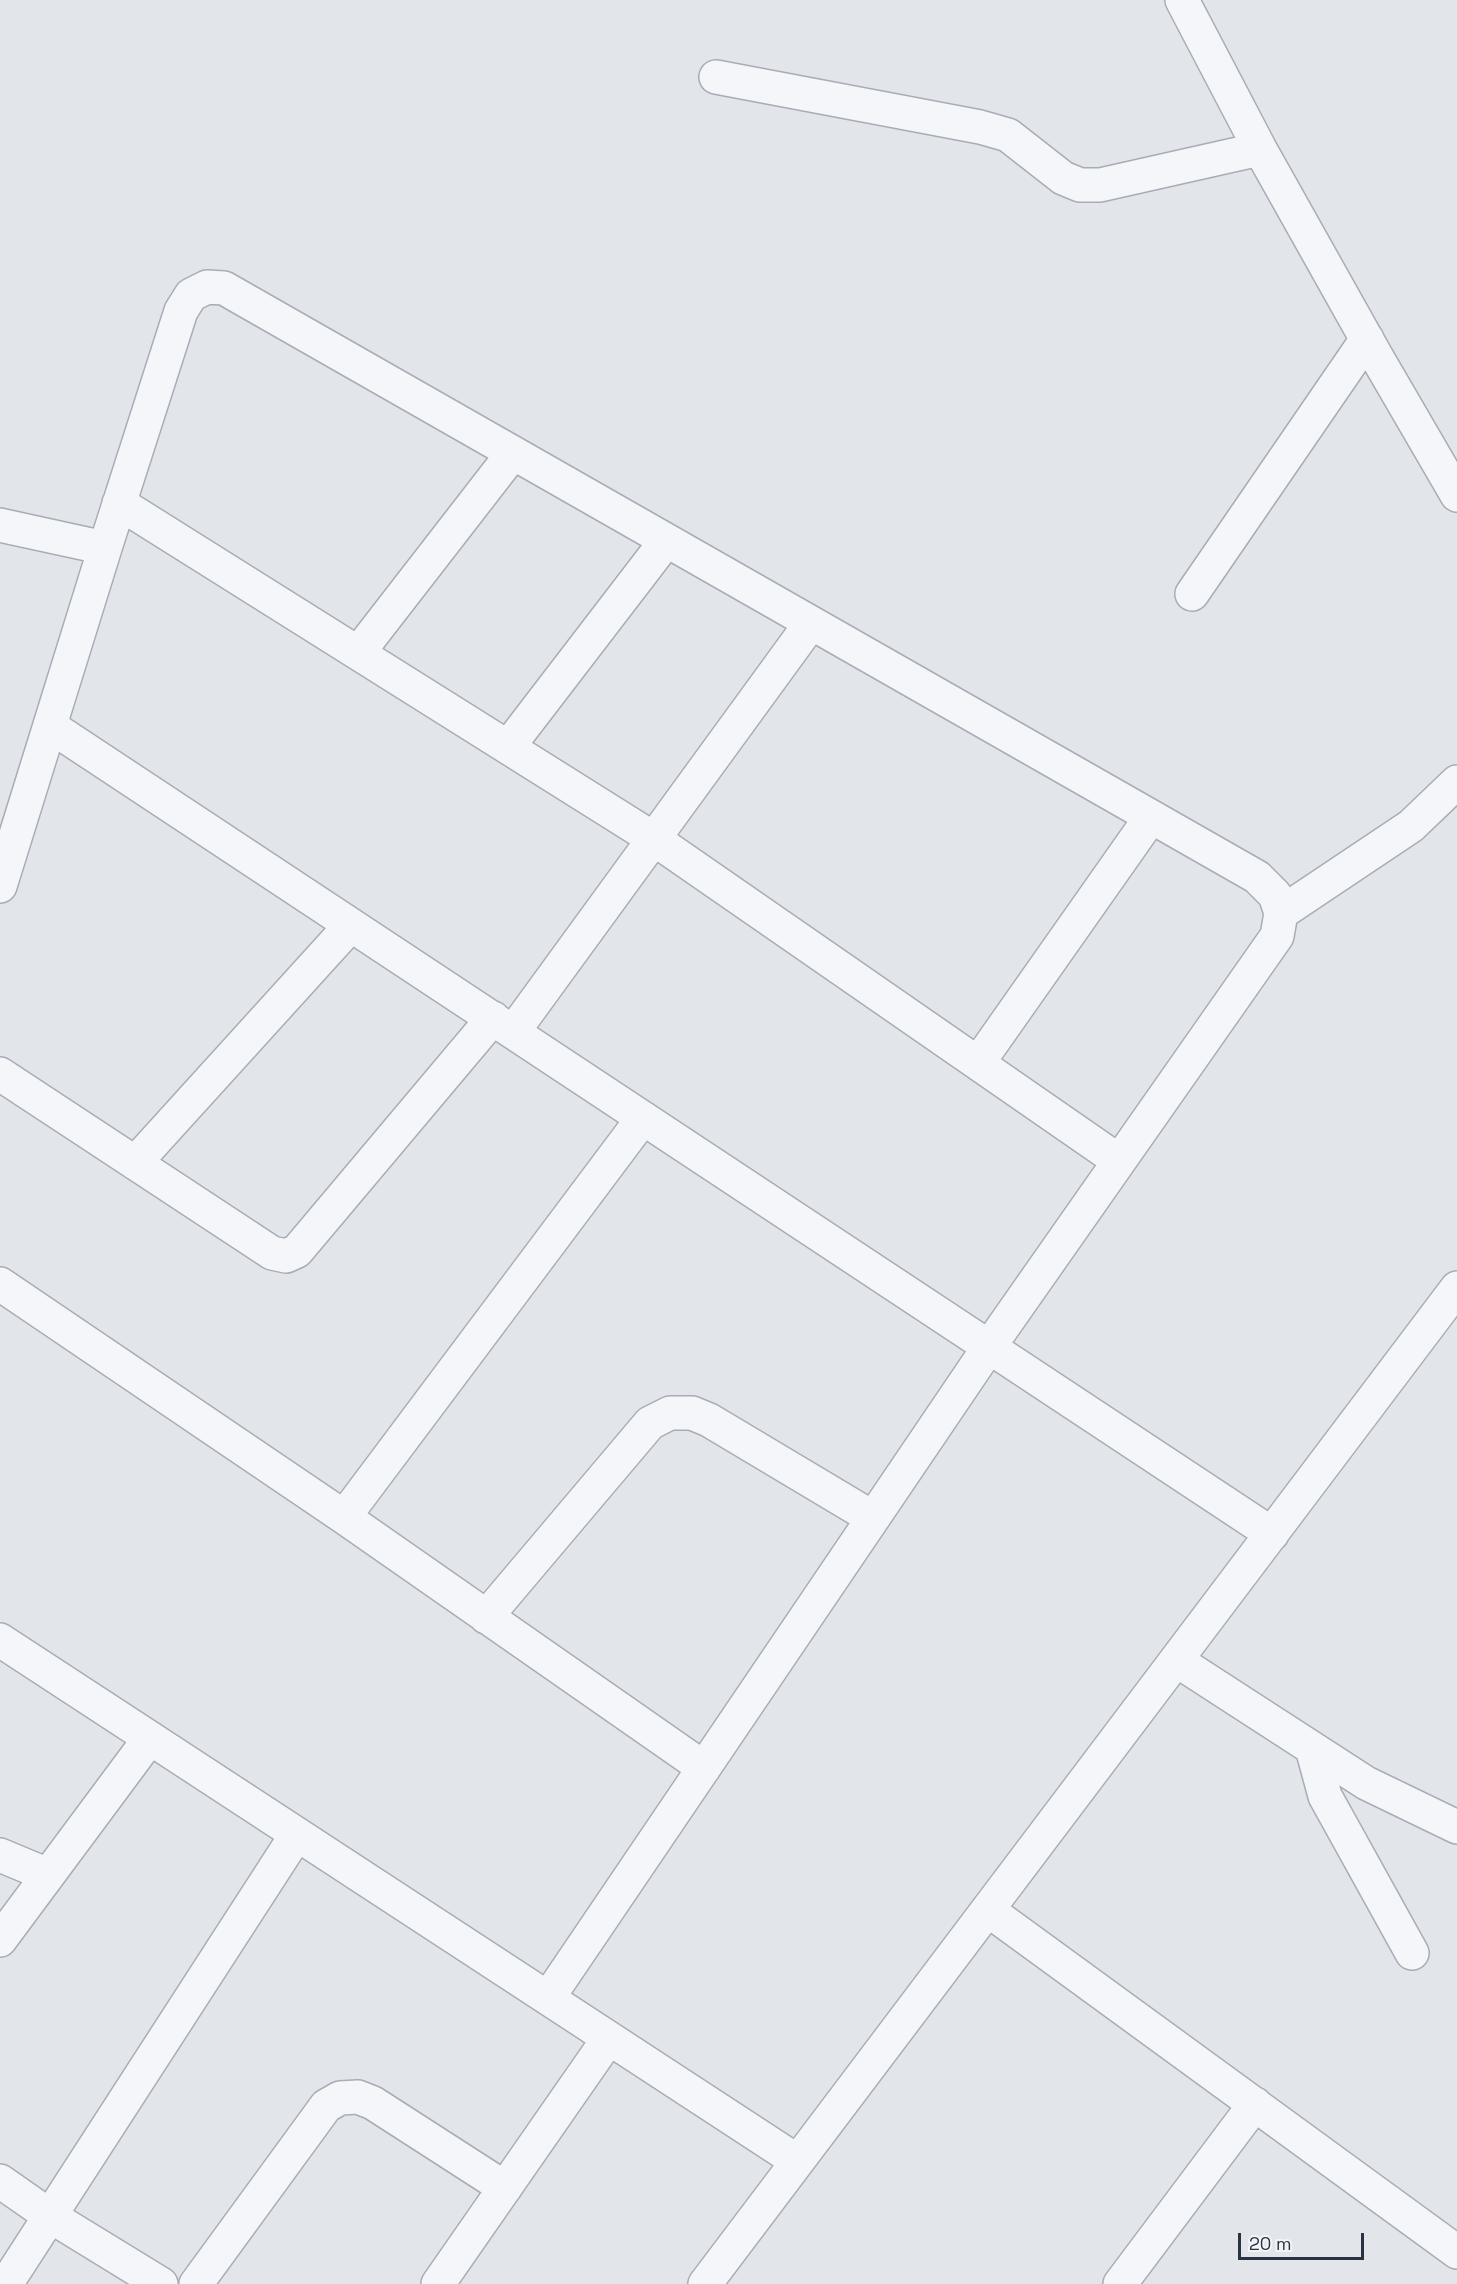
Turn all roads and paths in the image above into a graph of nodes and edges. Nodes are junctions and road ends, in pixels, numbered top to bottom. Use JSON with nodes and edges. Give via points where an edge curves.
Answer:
{"nodes":[{"id":1,"x":1182,"y":0,"type":"edge"},
{"id":2,"x":716,"y":77,"type":"dead end"},
{"id":3,"x":1260,"y":149,"type":"junction"},
{"id":4,"x":1366,"y":339,"type":"junction"},
{"id":5,"x":513,"y":453,"type":"junction"},
{"id":6,"x":1457,"y":495,"type":"edge"},
{"id":7,"x":119,"y":503,"type":"junction"},
{"id":8,"x":0,"y":525,"type":"edge"},
{"id":9,"x":666,"y":541,"type":"junction"},
{"id":10,"x":105,"y":548,"type":"junction"},
{"id":11,"x":1192,"y":594,"type":"dead end"},
{"id":12,"x":811,"y":623,"type":"junction"},
{"id":13,"x":358,"y":653,"type":"junction"},
{"id":14,"x":50,"y":726,"type":"junction"},
{"id":15,"x":508,"y":747,"type":"junction"},
{"id":16,"x":1457,"y":782,"type":"edge"},
{"id":17,"x":1151,"y":817,"type":"junction"},
{"id":18,"x":654,"y":839,"type":"junction"},
{"id":19,"x":0,"y":886,"type":"edge"},
{"id":20,"x":1281,"y":913,"type":"junction"},
{"id":21,"x":351,"y":925,"type":"junction"},
{"id":22,"x":503,"y":1025,"type":"junction"},
{"id":23,"x":978,"y":1063,"type":"junction"},
{"id":24,"x":0,"y":1074,"type":"edge"},
{"id":25,"x":643,"y":1118,"type":"junction"},
{"id":26,"x":1119,"y":1161,"type":"junction"},
{"id":27,"x":135,"y":1163,"type":"junction"},
{"id":28,"x":0,"y":1284,"type":"edge"},
{"id":29,"x":1457,"y":1288,"type":"edge"},
{"id":30,"x":989,"y":1347,"type":"junction"},
{"id":31,"x":344,"y":1517,"type":"junction"},
{"id":32,"x":873,"y":1518,"type":"junction"},
{"id":33,"x":1272,"y":1534,"type":"junction"},
{"id":34,"x":486,"y":1617,"type":"junction"},
{"id":35,"x":0,"y":1640,"type":"edge"},
{"id":36,"x":1176,"y":1660,"type":"junction"},
{"id":37,"x":150,"y":1738,"type":"junction"},
{"id":38,"x":1312,"y":1748,"type":"junction"},
{"id":39,"x":704,"y":1768,"type":"junction"},
{"id":40,"x":1457,"y":1827,"type":"edge"},
{"id":41,"x":297,"y":1834,"type":"junction"},
{"id":42,"x":0,"y":1855,"type":"edge"},
{"id":43,"x":48,"y":1875,"type":"junction"},
{"id":44,"x":988,"y":1910,"type":"junction"},
{"id":45,"x":0,"y":1940,"type":"edge"},
{"id":46,"x":1412,"y":1953,"type":"dead end"},
{"id":47,"x":548,"y":1998,"type":"junction"},
{"id":48,"x":609,"y":2038,"type":"junction"},
{"id":49,"x":1255,"y":2104,"type":"junction"},
{"id":50,"x":797,"y":2161,"type":"junction"},
{"id":51,"x":0,"y":2181,"type":"edge"},
{"id":52,"x":505,"y":2188,"type":"junction"},
{"id":53,"x":50,"y":2216,"type":"junction"},
{"id":54,"x":1457,"y":2252,"type":"edge"},
{"id":55,"x":1128,"y":2282,"type":"edge"},
{"id":56,"x":6,"y":2284,"type":"edge"},
{"id":57,"x":161,"y":2284,"type":"edge"},
{"id":58,"x":196,"y":2284,"type":"edge"},
{"id":59,"x":438,"y":2284,"type":"edge"},
{"id":60,"x":705,"y":2284,"type":"edge"}],
"edges":[{"from":1,"to":3,"type":"street"},
{"from":2,"to":3,"type":"street","via":[[981,126],[1008,135],[1063,178],[1080,185],[1100,185]]},
{"from":3,"to":4,"type":"street"},
{"from":4,"to":6,"type":"street"},
{"from":4,"to":11,"type":"street"},
{"from":5,"to":7,"type":"street","via":[[224,288],[207,287],[191,296],[181,311]]},
{"from":5,"to":9,"type":"street"},
{"from":5,"to":13,"type":"street"},
{"from":7,"to":10,"type":"street"},
{"from":7,"to":13,"type":"street"},
{"from":8,"to":10,"type":"street"},
{"from":9,"to":12,"type":"street"},
{"from":9,"to":15,"type":"street"},
{"from":10,"to":14,"type":"street"},
{"from":12,"to":17,"type":"street"},
{"from":12,"to":18,"type":"street"},
{"from":13,"to":15,"type":"street"},
{"from":14,"to":19,"type":"street"},
{"from":14,"to":21,"type":"street"},
{"from":15,"to":18,"type":"street"},
{"from":16,"to":20,"type":"street","via":[[1411,826]]},
{"from":17,"to":20,"type":"street","via":[[1257,877],[1275,895]]},
{"from":17,"to":23,"type":"street"},
{"from":18,"to":22,"type":"street"},
{"from":18,"to":23,"type":"street"},
{"from":20,"to":26,"type":"street","via":[[1277,936]]},
{"from":21,"to":22,"type":"street"},
{"from":21,"to":27,"type":"street"},
{"from":22,"to":25,"type":"street"},
{"from":22,"to":27,"type":"street","via":[[297,1251],[286,1256],[272,1253]]},
{"from":23,"to":26,"type":"street"},
{"from":24,"to":27,"type":"street"},
{"from":25,"to":30,"type":"street"},
{"from":25,"to":31,"type":"street"},
{"from":26,"to":30,"type":"street"},
{"from":28,"to":31,"type":"street"},
{"from":29,"to":33,"type":"street"},
{"from":30,"to":32,"type":"street"},
{"from":30,"to":33,"type":"street"},
{"from":31,"to":34,"type":"street"},
{"from":32,"to":34,"type":"street","via":[[709,1420],[692,1413],[670,1413],[650,1423]]},
{"from":32,"to":39,"type":"street"},
{"from":33,"to":36,"type":"street"},
{"from":34,"to":39,"type":"street"},
{"from":35,"to":37,"type":"street"},
{"from":36,"to":38,"type":"street"},
{"from":36,"to":44,"type":"street"},
{"from":37,"to":41,"type":"street"},
{"from":37,"to":43,"type":"street"},
{"from":38,"to":40,"type":"street","via":[[1366,1783]]},
{"from":38,"to":46,"type":"street","via":[[1325,1796]]},
{"from":39,"to":47,"type":"street"},
{"from":41,"to":47,"type":"street"},
{"from":41,"to":53,"type":"street"},
{"from":42,"to":43,"type":"street"},
{"from":43,"to":45,"type":"street"},
{"from":44,"to":49,"type":"street"},
{"from":44,"to":50,"type":"street"},
{"from":47,"to":48,"type":"street"},
{"from":48,"to":50,"type":"street"},
{"from":48,"to":52,"type":"street"},
{"from":49,"to":54,"type":"street"},
{"from":49,"to":55,"type":"street"},
{"from":50,"to":60,"type":"street"},
{"from":51,"to":53,"type":"street"},
{"from":52,"to":58,"type":"street","via":[[373,2103],[358,2097],[340,2098],[326,2106]]},
{"from":52,"to":59,"type":"street"},
{"from":53,"to":56,"type":"street"},
{"from":53,"to":57,"type":"street"}]}
